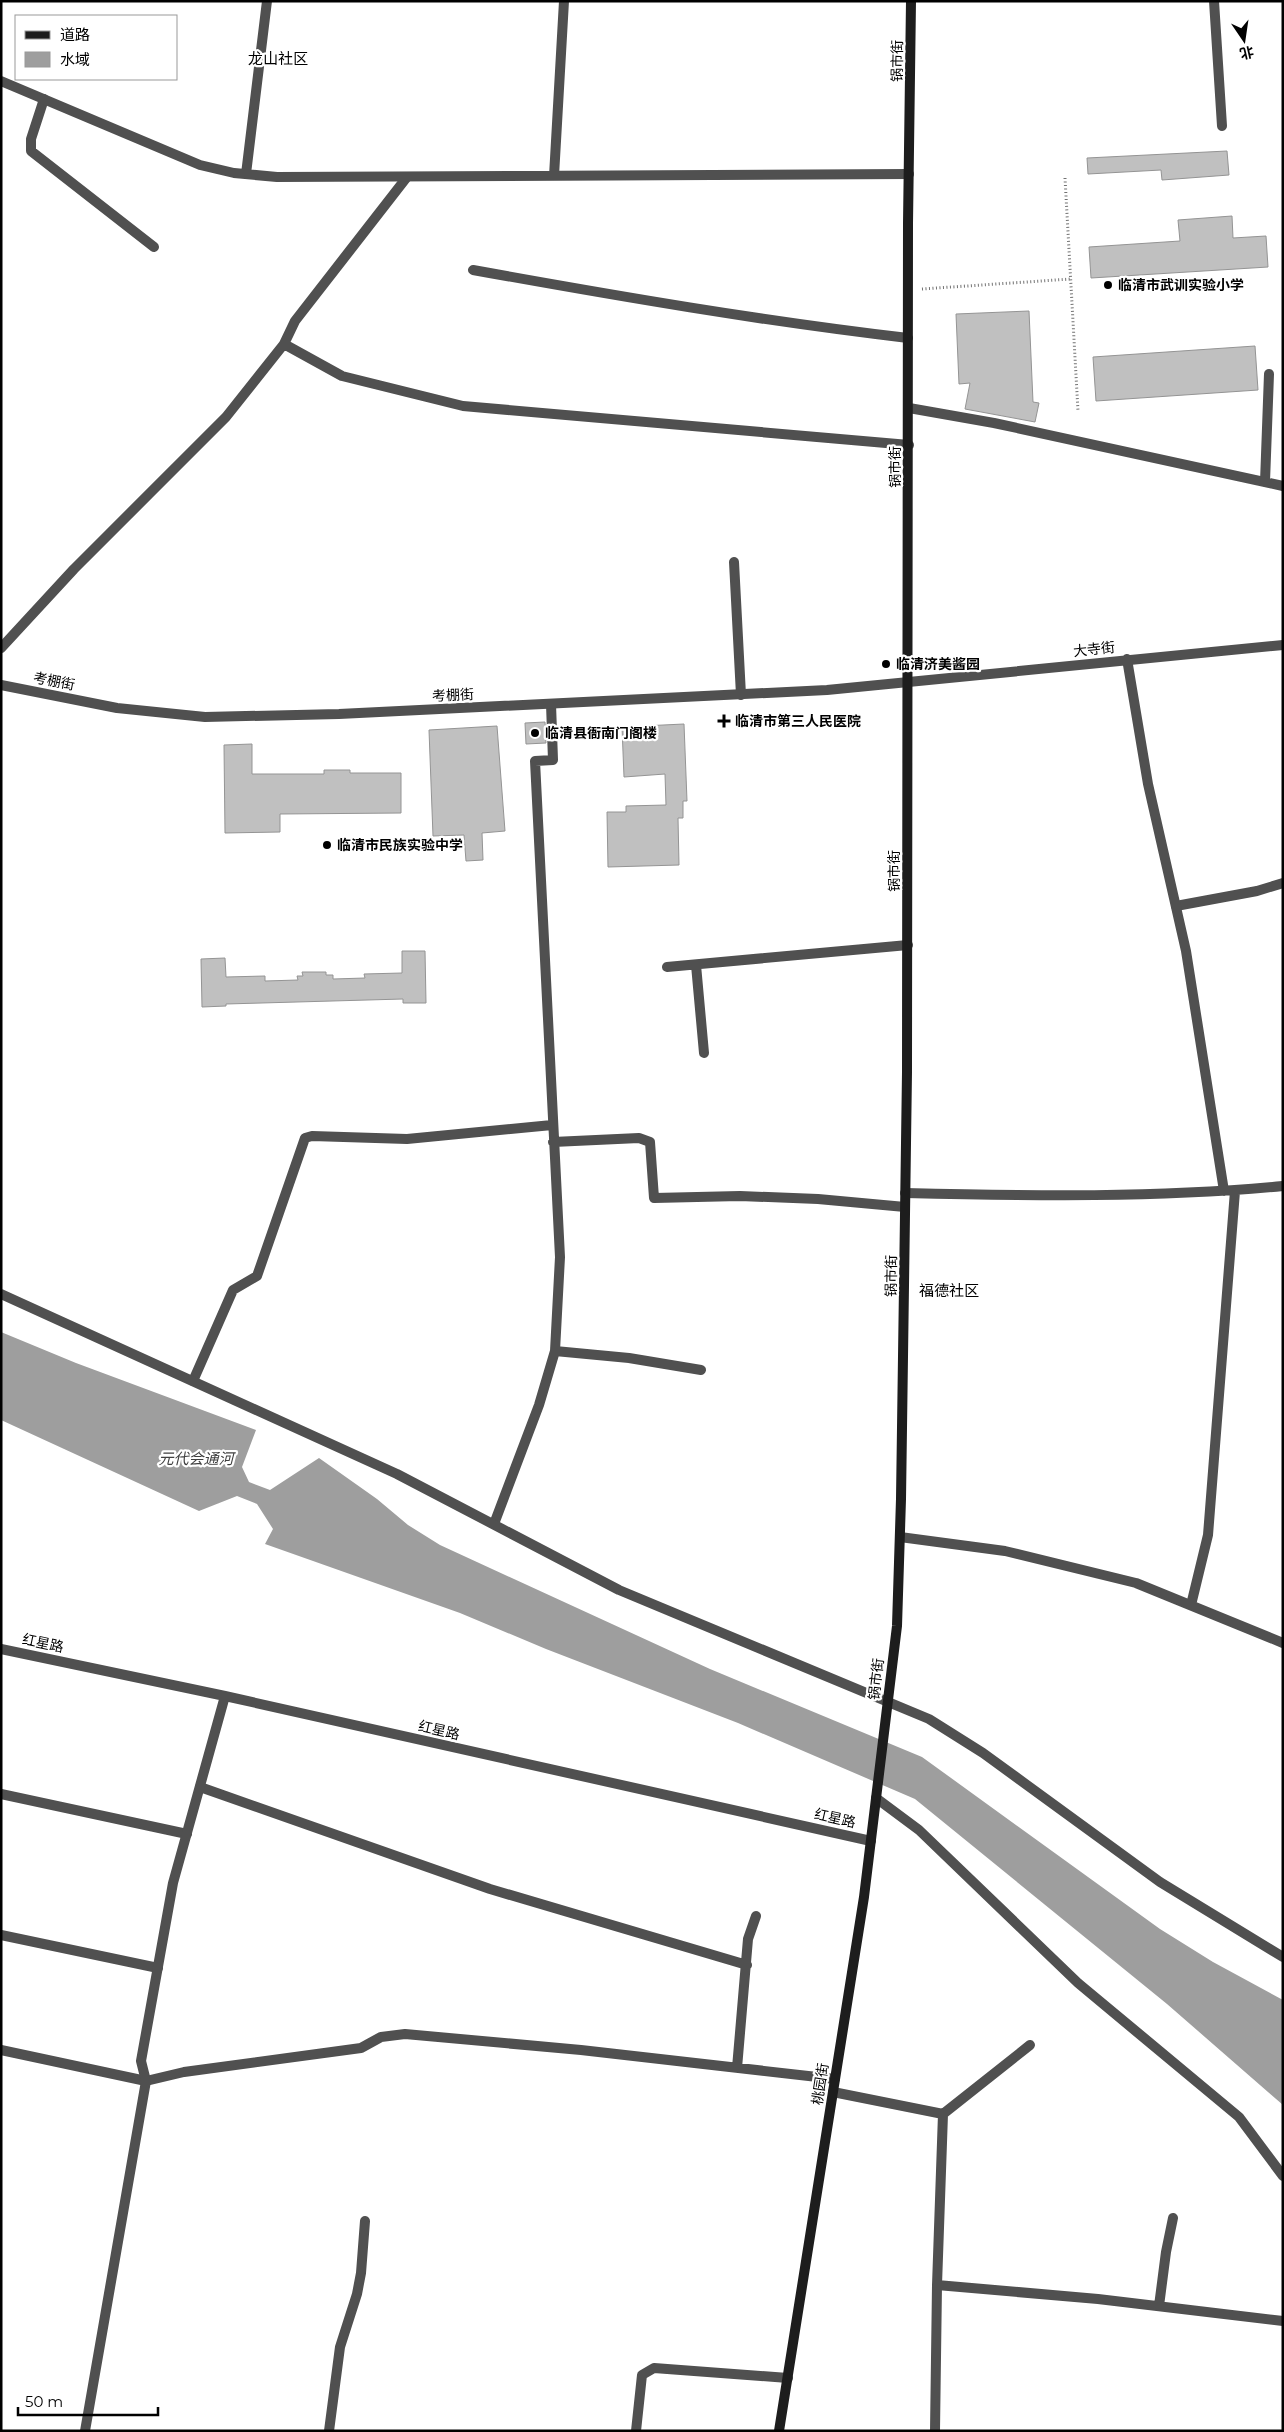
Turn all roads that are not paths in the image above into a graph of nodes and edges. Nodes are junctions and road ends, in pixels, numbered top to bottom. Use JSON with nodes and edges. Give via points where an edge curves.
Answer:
{"nodes":[{"id":1,"x":267,"y":1,"type":"edge"},
{"id":2,"x":564,"y":1,"type":"edge"},
{"id":3,"x":911,"y":1,"type":"edge"},
{"id":4,"x":1214,"y":1,"type":"edge"},
{"id":5,"x":1,"y":81,"type":"edge"},
{"id":6,"x":44,"y":99,"type":"junction"},
{"id":7,"x":1222,"y":126,"type":"dead end"},
{"id":8,"x":246,"y":174,"type":"junction"},
{"id":9,"x":908,"y":174,"type":"junction"},
{"id":10,"x":407,"y":176,"type":"junction"},
{"id":11,"x":554,"y":176,"type":"junction"},
{"id":12,"x":154,"y":247,"type":"dead end"},
{"id":13,"x":473,"y":270,"type":"dead end"},
{"id":14,"x":908,"y":338,"type":"junction"},
{"id":15,"x":284,"y":344,"type":"junction"},
{"id":16,"x":1270,"y":374,"type":"dead end"},
{"id":17,"x":908,"y":408,"type":"junction"},
{"id":18,"x":909,"y":445,"type":"junction"},
{"id":19,"x":1265,"y":482,"type":"junction"},
{"id":20,"x":1283,"y":486,"type":"edge"},
{"id":21,"x":734,"y":562,"type":"dead end"},
{"id":22,"x":1283,"y":644,"type":"edge"},
{"id":23,"x":1,"y":648,"type":"edge"},
{"id":24,"x":1128,"y":659,"type":"junction"},
{"id":25,"x":909,"y":682,"type":"junction"},
{"id":26,"x":1,"y":685,"type":"edge"},
{"id":27,"x":741,"y":695,"type":"junction"},
{"id":28,"x":550,"y":704,"type":"junction"},
{"id":29,"x":1283,"y":883,"type":"edge"},
{"id":30,"x":1176,"y":906,"type":"junction"},
{"id":31,"x":908,"y":945,"type":"junction"},
{"id":32,"x":696,"y":965,"type":"junction"},
{"id":33,"x":667,"y":967,"type":"dead end"},
{"id":34,"x":704,"y":1052,"type":"dead end"},
{"id":35,"x":552,"y":1125,"type":"junction"},
{"id":36,"x":553,"y":1142,"type":"junction"},
{"id":37,"x":1283,"y":1186,"type":"edge"},
{"id":38,"x":1229,"y":1191,"type":"junction"},
{"id":39,"x":906,"y":1193,"type":"junction"},
{"id":40,"x":906,"y":1207,"type":"junction"},
{"id":41,"x":1,"y":1294,"type":"edge"},
{"id":42,"x":555,"y":1351,"type":"junction"},
{"id":43,"x":701,"y":1370,"type":"dead end"},
{"id":44,"x":193,"y":1381,"type":"junction"},
{"id":45,"x":494,"y":1524,"type":"junction"},
{"id":46,"x":900,"y":1537,"type":"junction"},
{"id":47,"x":1191,"y":1605,"type":"junction"},
{"id":48,"x":1283,"y":1643,"type":"edge"},
{"id":49,"x":1,"y":1648,"type":"edge"},
{"id":50,"x":225,"y":1696,"type":"junction"},
{"id":51,"x":888,"y":1702,"type":"junction"},
{"id":52,"x":883,"y":1741,"type":"joint"},
{"id":53,"x":200,"y":1787,"type":"junction"},
{"id":54,"x":1,"y":1794,"type":"edge"},
{"id":55,"x":876,"y":1798,"type":"junction"},
{"id":56,"x":186,"y":1834,"type":"junction"},
{"id":57,"x":870,"y":1840,"type":"junction"},
{"id":58,"x":756,"y":1916,"type":"dead end"},
{"id":59,"x":1,"y":1935,"type":"edge"},
{"id":60,"x":1283,"y":1957,"type":"edge"},
{"id":61,"x":747,"y":1965,"type":"junction"},
{"id":62,"x":158,"y":1968,"type":"junction"},
{"id":63,"x":1030,"y":2045,"type":"dead end"},
{"id":64,"x":1,"y":2050,"type":"edge"},
{"id":65,"x":737,"y":2068,"type":"junction"},
{"id":66,"x":835,"y":2079,"type":"junction"},
{"id":67,"x":146,"y":2081,"type":"junction"},
{"id":68,"x":833,"y":2092,"type":"junction"},
{"id":69,"x":943,"y":2114,"type":"junction"},
{"id":70,"x":1283,"y":2176,"type":"edge"},
{"id":71,"x":1174,"y":2218,"type":"dead end"},
{"id":72,"x":365,"y":2221,"type":"dead end"},
{"id":73,"x":937,"y":2284,"type":"junction"},
{"id":74,"x":1160,"y":2306,"type":"junction"},
{"id":75,"x":1283,"y":2321,"type":"edge"},
{"id":76,"x":788,"y":2378,"type":"junction"},
{"id":77,"x":85,"y":2431,"type":"edge"},
{"id":78,"x":328,"y":2431,"type":"edge"},
{"id":79,"x":636,"y":2431,"type":"edge"},
{"id":80,"x":779,"y":2431,"type":"edge"},
{"id":81,"x":935,"y":2431,"type":"edge"}],
"edges":[{"from":1,"to":8,"type":"street"},
{"from":2,"to":11,"type":"street"},
{"from":3,"to":9,"type":"street","name":"锅市街"},
{"from":4,"to":7,"type":"street"},
{"from":5,"to":6,"type":"street"},
{"from":6,"to":8,"type":"street","via":[[200,165]]},
{"from":6,"to":12,"type":"street","via":[[31,139],[31,151]]},
{"from":8,"to":10,"type":"street","via":[[277,177]]},
{"from":9,"to":11,"type":"street"},
{"from":9,"to":14,"type":"street","name":"锅市街"},
{"from":10,"to":11,"type":"street"},
{"from":10,"to":15,"type":"street","via":[[295,321]]},
{"from":13,"to":14,"type":"street","via":[[631,298]]},
{"from":14,"to":17,"type":"street","name":"锅市街"},
{"from":15,"to":18,"type":"street","via":[[342,376],[463,406]]},
{"from":15,"to":23,"type":"street","via":[[226,417]]},
{"from":16,"to":19,"type":"street"},
{"from":17,"to":18,"type":"street","name":"锅市街"},
{"from":17,"to":19,"type":"street","via":[[1004,425]]},
{"from":18,"to":25,"type":"street","name":"锅市街"},
{"from":19,"to":20,"type":"street"},
{"from":21,"to":27,"type":"street"},
{"from":22,"to":24,"type":"street","name":"大寺街"},
{"from":24,"to":25,"type":"street","name":"大寺街"},
{"from":24,"to":30,"type":"street","via":[[1148,784]]},
{"from":25,"to":27,"type":"street","name":"考棚街"},
{"from":25,"to":31,"type":"street","name":"锅市街"},
{"from":26,"to":28,"type":"street","name":"考棚街","via":[[117,708],[205,717]]},
{"from":27,"to":28,"type":"street","name":"考棚街"},
{"from":28,"to":35,"type":"street","via":[[553,760],[535,761]]},
{"from":29,"to":30,"type":"street"},
{"from":30,"to":38,"type":"street"},
{"from":31,"to":32,"type":"street"},
{"from":31,"to":39,"type":"street","name":"锅市街"},
{"from":32,"to":33,"type":"street"},
{"from":32,"to":34,"type":"street"},
{"from":35,"to":36,"type":"street"},
{"from":35,"to":44,"type":"street","via":[[407,1138],[305,1138],[257,1276],[233,1290]]},
{"from":36,"to":40,"type":"street","via":[[639,1138],[650,1142],[654,1198],[740,1196]]},
{"from":36,"to":42,"type":"street","via":[[560,1257]]},
{"from":37,"to":38,"type":"street"},
{"from":38,"to":39,"type":"street","via":[[1016,1195]]},
{"from":38,"to":47,"type":"street","via":[[1208,1535]]},
{"from":39,"to":40,"type":"street","name":"锅市街"},
{"from":40,"to":46,"type":"street","name":"锅市街"},
{"from":41,"to":44,"type":"street"},
{"from":42,"to":43,"type":"street","via":[[629,1358]]},
{"from":42,"to":45,"type":"street","via":[[540,1405]]},
{"from":44,"to":45,"type":"street","via":[[397,1474]]},
{"from":45,"to":51,"type":"street","via":[[620,1590]]},
{"from":46,"to":47,"type":"street","via":[[1004,1551],[1136,1583]]},
{"from":46,"to":51,"type":"street","name":"锅市街","via":[[897,1626]]},
{"from":47,"to":48,"type":"street"},
{"from":49,"to":50,"type":"street","name":"红星路"},
{"from":50,"to":53,"type":"street"},
{"from":50,"to":57,"type":"street","name":"红星路"},
{"from":51,"to":52,"type":"street","name":"锅市街"},
{"from":51,"to":60,"type":"street","via":[[929,1719],[983,1752],[1160,1882]]},
{"from":52,"to":55,"type":"street","name":"桃园街"},
{"from":53,"to":56,"type":"street"},
{"from":53,"to":61,"type":"street","via":[[490,1888]]},
{"from":54,"to":56,"type":"street"},
{"from":55,"to":57,"type":"street","name":"桃园街"},
{"from":55,"to":70,"type":"street","via":[[919,1830],[1078,1983],[1238,2117]]},
{"from":56,"to":62,"type":"street","via":[[173,1883]]},
{"from":57,"to":66,"type":"street","name":"桃园街"},
{"from":58,"to":61,"type":"street","via":[[748,1939]]},
{"from":59,"to":62,"type":"street"},
{"from":61,"to":65,"type":"street"},
{"from":62,"to":67,"type":"street","via":[[141,2061]]},
{"from":63,"to":69,"type":"street"},
{"from":64,"to":67,"type":"street"},
{"from":65,"to":66,"type":"street"},
{"from":65,"to":67,"type":"street","via":[[405,2034],[381,2037],[361,2048],[184,2072]]},
{"from":66,"to":68,"type":"street","name":"桃园街"},
{"from":67,"to":77,"type":"street"},
{"from":68,"to":69,"type":"street"},
{"from":68,"to":76,"type":"street","name":"桃园街"},
{"from":69,"to":73,"type":"street"},
{"from":71,"to":74,"type":"street","via":[[1166,2252]]},
{"from":72,"to":78,"type":"street","via":[[361,2273],[340,2347]]},
{"from":73,"to":74,"type":"street"},
{"from":73,"to":81,"type":"street"},
{"from":74,"to":75,"type":"street"},
{"from":76,"to":79,"type":"street","via":[[654,2368],[642,2375]]},
{"from":76,"to":80,"type":"street","name":"桃园街"}]}
